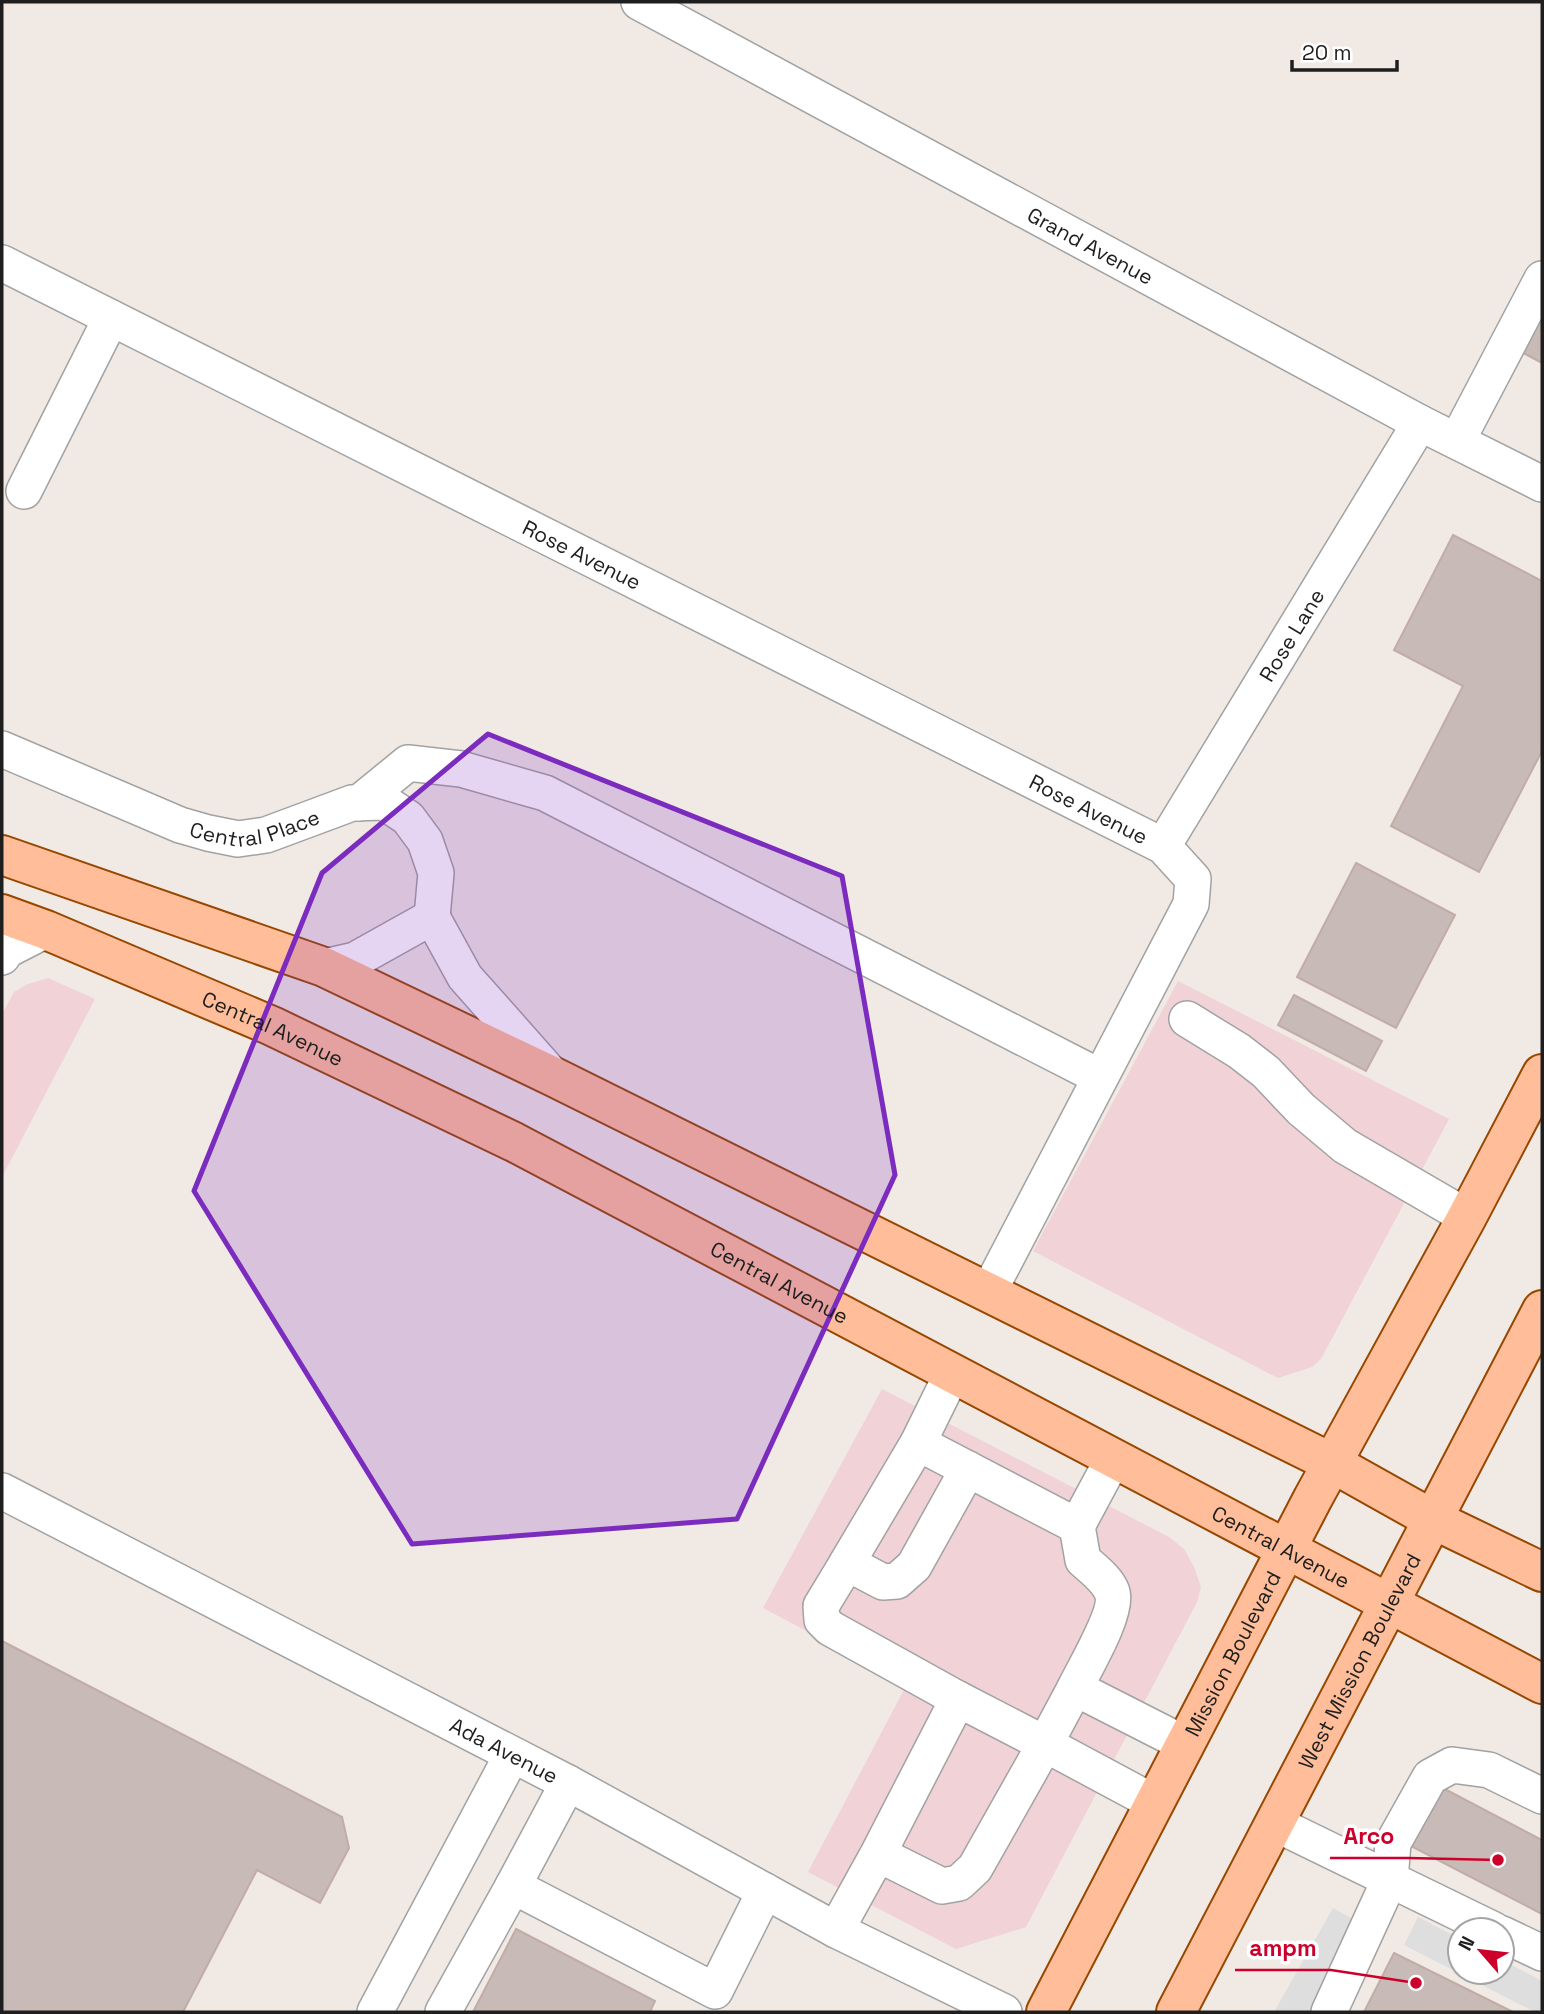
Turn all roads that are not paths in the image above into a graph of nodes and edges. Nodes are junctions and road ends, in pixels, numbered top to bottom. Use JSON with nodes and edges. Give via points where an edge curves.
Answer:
{"nodes":[{"id":1,"x":639,"y":2,"type":"edge"},
{"id":2,"x":2,"y":263,"type":"edge"},
{"id":3,"x":1542,"y":279,"type":"edge"},
{"id":4,"x":111,"y":318,"type":"junction"},
{"id":5,"x":1420,"y":423,"type":"junction"},
{"id":6,"x":1457,"y":441,"type":"junction"},
{"id":7,"x":1542,"y":484,"type":"edge"},
{"id":8,"x":24,"y":491,"type":"dead end"},
{"id":9,"x":2,"y":748,"type":"edge"},
{"id":10,"x":359,"y":803,"type":"junction"},
{"id":11,"x":1163,"y":846,"type":"junction"},
{"id":12,"x":2,"y":855,"type":"edge"},
{"id":13,"x":2,"y":914,"type":"edge"},
{"id":14,"x":432,"y":917,"type":"junction"},
{"id":15,"x":46,"y":930,"type":"junction"},
{"id":16,"x":2,"y":957,"type":"edge"},
{"id":17,"x":324,"y":967,"type":"junction"},
{"id":18,"x":1187,"y":1019,"type":"dead end"},
{"id":19,"x":1542,"y":1074,"type":"edge"},
{"id":20,"x":554,"y":1077,"type":"junction"},
{"id":21,"x":1100,"y":1077,"type":"junction"},
{"id":22,"x":1467,"y":1217,"type":"junction"},
{"id":23,"x":988,"y":1293,"type":"junction"},
{"id":24,"x":1542,"y":1310,"type":"edge"},
{"id":25,"x":952,"y":1374,"type":"junction"},
{"id":26,"x":918,"y":1443,"type":"junction"},
{"id":27,"x":1114,"y":1459,"type":"junction"},
{"id":28,"x":1332,"y":1463,"type":"junction"},
{"id":29,"x":968,"y":1469,"type":"junction"},
{"id":30,"x":2,"y":1491,"type":"edge"},
{"id":31,"x":1432,"y":1519,"type":"junction"},
{"id":32,"x":1077,"y":1526,"type":"junction"},
{"id":33,"x":1286,"y":1550,"type":"junction"},
{"id":34,"x":847,"y":1563,"type":"junction"},
{"id":35,"x":1542,"y":1572,"type":"edge"},
{"id":36,"x":1388,"y":1604,"type":"junction"},
{"id":37,"x":1542,"y":1684,"type":"edge"},
{"id":38,"x":1075,"y":1688,"type":"junction"},
{"id":39,"x":958,"y":1699,"type":"junction"},
{"id":40,"x":1045,"y":1744,"type":"junction"},
{"id":41,"x":1185,"y":1745,"type":"junction"},
{"id":42,"x":512,"y":1755,"type":"junction"},
{"id":43,"x":568,"y":1783,"type":"junction"},
{"id":44,"x":1542,"y":1796,"type":"edge"},
{"id":45,"x":1155,"y":1803,"type":"junction"},
{"id":46,"x":1274,"y":1823,"type":"junction"},
{"id":47,"x":878,"y":1854,"type":"junction"},
{"id":48,"x":1390,"y":1879,"type":"junction"},
{"id":49,"x":513,"y":1886,"type":"junction"},
{"id":50,"x":765,"y":1891,"type":"junction"},
{"id":51,"x":1465,"y":1916,"type":"edge"},
{"id":52,"x":836,"y":1930,"type":"junction"},
{"id":53,"x":1516,"y":1941,"type":"edge"},
{"id":54,"x":1542,"y":1954,"type":"edge"},
{"id":55,"x":375,"y":2012,"type":"edge"},
{"id":56,"x":443,"y":2012,"type":"edge"},
{"id":57,"x":1004,"y":2012,"type":"edge"},
{"id":58,"x":1046,"y":2012,"type":"edge"},
{"id":59,"x":1175,"y":2012,"type":"edge"},
{"id":60,"x":1329,"y":2012,"type":"edge"}],
"edges":[{"from":1,"to":5,"type":"street","name":"Grand Avenue"},
{"from":2,"to":4,"type":"street","name":"Rose Avenue"},
{"from":3,"to":6,"type":"street"},
{"from":4,"to":8,"type":"street"},
{"from":4,"to":11,"type":"street","name":"Rose Avenue"},
{"from":5,"to":6,"type":"street","name":"Grand Avenue"},
{"from":5,"to":11,"type":"street","name":"Rose Lane"},
{"from":6,"to":7,"type":"street","name":"Grand Avenue"},
{"from":9,"to":10,"type":"street","name":"Central Place","via":[[180,825],[237,839],[266,835]]},
{"from":10,"to":14,"type":"street","name":"Central Place","via":[[384,802],[408,818],[425,841],[436,873]]},
{"from":10,"to":21,"type":"street","via":[[408,763],[461,769],[545,793]]},
{"from":11,"to":21,"type":"street","via":[[1193,879],[1191,904]]},
{"from":12,"to":17,"type":"main road"},
{"from":13,"to":15,"type":"main road","name":"Central Avenue"},
{"from":14,"to":17,"type":"street","via":[[355,960]]},
{"from":14,"to":20,"type":"street","via":[[465,977]]},
{"from":15,"to":16,"type":"street"},
{"from":15,"to":25,"type":"main road","name":"Central Avenue","via":[[272,1026],[514,1142]]},
{"from":17,"to":20,"type":"main road"},
{"from":18,"to":22,"type":"street","via":[[1240,1051],[1345,1146]]},
{"from":19,"to":22,"type":"main road","name":"Mission Boulevard"},
{"from":20,"to":23,"type":"main road"},
{"from":21,"to":23,"type":"street"},
{"from":22,"to":28,"type":"main road","name":"Mission Boulevard"},
{"from":23,"to":28,"type":"main road"},
{"from":24,"to":31,"type":"main road","name":"West Mission Boulevard"},
{"from":25,"to":26,"type":"street"},
{"from":25,"to":27,"type":"main road","name":"Central Avenue"},
{"from":26,"to":29,"type":"street"},
{"from":26,"to":34,"type":"street"},
{"from":27,"to":32,"type":"street"},
{"from":27,"to":33,"type":"main road","name":"Central Avenue"},
{"from":28,"to":31,"type":"main road"},
{"from":28,"to":33,"type":"main road","name":"Mission Boulevard"},
{"from":29,"to":32,"type":"street"},
{"from":29,"to":34,"type":"street","via":[[914,1566],[897,1581],[883,1582]]},
{"from":30,"to":42,"type":"street","name":"Ada Avenue"},
{"from":31,"to":35,"type":"main road"},
{"from":31,"to":36,"type":"main road","name":"West Mission Boulevard"},
{"from":32,"to":38,"type":"street","via":[[1083,1560],[1113,1593],[1112,1613]]},
{"from":33,"to":36,"type":"main road","name":"Central Avenue"},
{"from":33,"to":41,"type":"main road","name":"Mission Boulevard"},
{"from":34,"to":39,"type":"street","via":[[821,1606],[822,1620]]},
{"from":36,"to":37,"type":"main road","name":"Central Avenue"},
{"from":36,"to":46,"type":"main road","name":"West Mission Boulevard"},
{"from":38,"to":40,"type":"street"},
{"from":38,"to":41,"type":"street"},
{"from":39,"to":40,"type":"street"},
{"from":39,"to":47,"type":"street"},
{"from":40,"to":45,"type":"street"},
{"from":40,"to":47,"type":"street","via":[[975,1868],[959,1883],[942,1885]]},
{"from":41,"to":45,"type":"main road","name":"Mission Boulevard"},
{"from":42,"to":43,"type":"street","name":"Ada Avenue"},
{"from":42,"to":55,"type":"street"},
{"from":43,"to":49,"type":"street"},
{"from":43,"to":50,"type":"street","name":"Ada Avenue"},
{"from":44,"to":48,"type":"street","via":[[1489,1770],[1452,1765],[1430,1777],[1393,1843]]},
{"from":45,"to":58,"type":"main road","name":"Mission Boulevard"},
{"from":46,"to":48,"type":"street"},
{"from":46,"to":59,"type":"main road","name":"West Mission Boulevard"},
{"from":47,"to":52,"type":"street"},
{"from":48,"to":51,"type":"street"},
{"from":48,"to":60,"type":"street"},
{"from":49,"to":50,"type":"street","via":[[715,1991]]},
{"from":49,"to":56,"type":"street"},
{"from":50,"to":52,"type":"street","name":"Ada Avenue"},
{"from":52,"to":57,"type":"street","name":"Ada Avenue"},
{"from":53,"to":54,"type":"street"}]}
